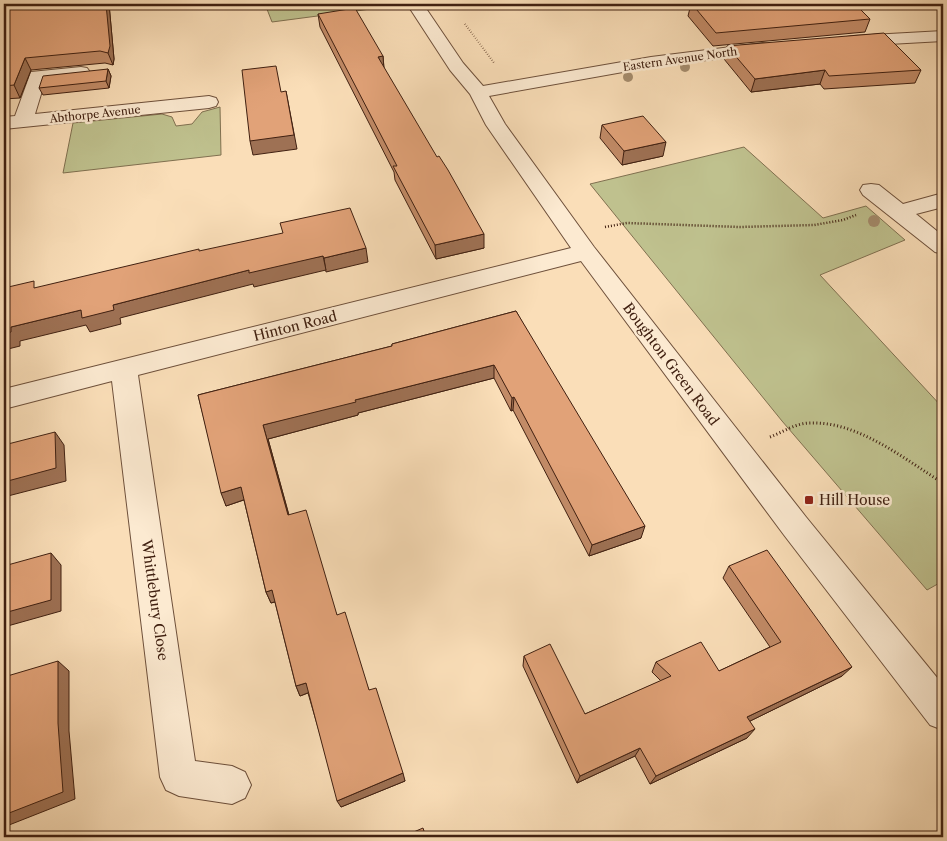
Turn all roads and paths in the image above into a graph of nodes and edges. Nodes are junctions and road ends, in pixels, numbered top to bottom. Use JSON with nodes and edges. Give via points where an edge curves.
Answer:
{"nodes":[{"id":1,"x":415,"y":4,"type":"edge"},
{"id":2,"x":459,"y":17,"type":"dead end"},
{"id":3,"x":943,"y":36,"type":"edge"},
{"id":4,"x":838,"y":42,"type":"edge"},
{"id":5,"x":780,"y":46,"type":"edge"},
{"id":6,"x":499,"y":70,"type":"dead end"},
{"id":7,"x":96,"y":71,"type":"edge"},
{"id":8,"x":478,"y":92,"type":"junction"},
{"id":9,"x":209,"y":102,"type":"dead end"},
{"id":10,"x":13,"y":122,"type":"edge"},
{"id":11,"x":943,"y":200,"type":"edge"},
{"id":12,"x":886,"y":202,"type":"junction"},
{"id":13,"x":594,"y":240,"type":"junction"},
{"id":14,"x":943,"y":247,"type":"edge"},
{"id":15,"x":124,"y":370,"type":"junction"},
{"id":16,"x":4,"y":399,"type":"edge"},
{"id":17,"x":770,"y":437,"type":"dead end"},
{"id":18,"x":943,"y":483,"type":"edge"},
{"id":19,"x":943,"y":712,"type":"edge"},
{"id":20,"x":232,"y":785,"type":"dead end"}],
"edges":[{"from":1,"to":8,"type":"street","name":"Boughton Green Road","via":[[456,66]]},
{"from":2,"to":6,"type":"path"},
{"from":3,"to":4,"type":"street"},
{"from":5,"to":8,"type":"street","name":"Eastern Avenue North","via":[[652,62]]},
{"from":7,"to":10,"type":"street","via":[[37,76]]},
{"from":8,"to":13,"type":"street","name":"Boughton Green Road","via":[[496,125]]},
{"from":9,"to":10,"type":"street","name":"Abthorpe Avenue","via":[[186,111]]},
{"from":11,"to":12,"type":"street"},
{"from":12,"to":13,"type":"path","via":[[843,220],[814,225],[740,227],[627,223]]},
{"from":12,"to":14,"type":"street"},
{"from":13,"to":15,"type":"street","name":"Hinton Road"},
{"from":13,"to":19,"type":"street","name":"Boughton Green Road","via":[[795,526]]},
{"from":15,"to":16,"type":"street","name":"Hinton Road"},
{"from":15,"to":20,"type":"street","name":"Whittlebury Close","via":[[179,777]]},
{"from":17,"to":18,"type":"path","via":[[802,424],[840,426],[862,435]]}]}
